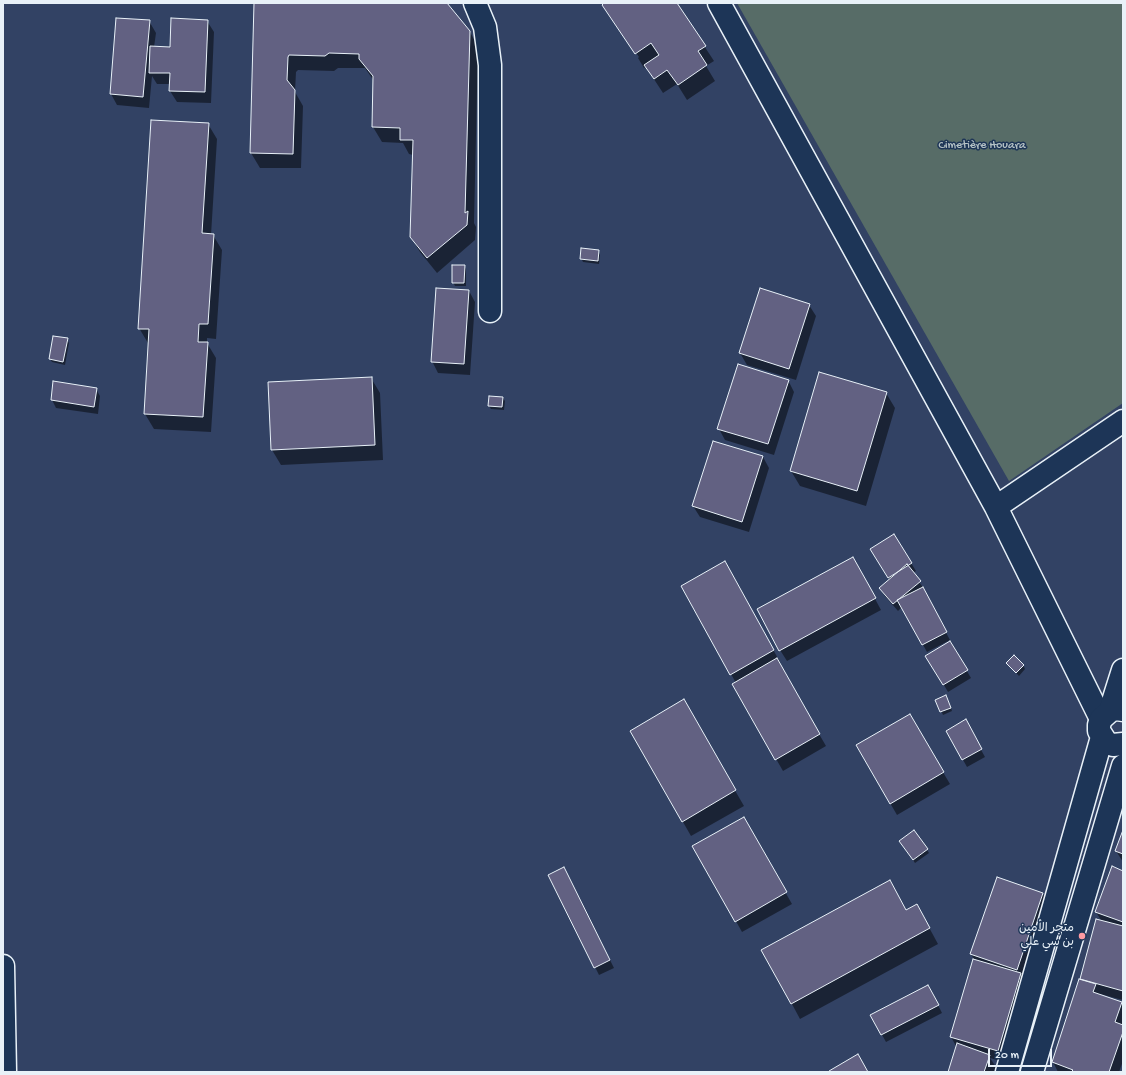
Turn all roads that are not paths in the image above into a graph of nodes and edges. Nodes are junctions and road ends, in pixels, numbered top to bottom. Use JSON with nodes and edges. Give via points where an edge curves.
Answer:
{"nodes":[{"id":1,"x":475,"y":3,"type":"edge"},
{"id":2,"x":719,"y":3,"type":"edge"},
{"id":3,"x":490,"y":311,"type":"dead end"},
{"id":4,"x":1123,"y":421,"type":"edge"},
{"id":5,"x":996,"y":508,"type":"junction"},
{"id":6,"x":1123,"y":670,"type":"edge"},
{"id":7,"x":1109,"y":719,"type":"edge"},
{"id":8,"x":1123,"y":744,"type":"edge"},
{"id":9,"x":1123,"y":766,"type":"edge"},
{"id":10,"x":3,"y":966,"type":"edge"},
{"id":11,"x":5,"y":1072,"type":"edge"},
{"id":12,"x":1007,"y":1072,"type":"edge"},
{"id":13,"x":1032,"y":1072,"type":"edge"}],
"edges":[{"from":1,"to":3,"type":"street","via":[[485,27],[490,65]]},
{"from":2,"to":5,"type":"street"},
{"from":4,"to":5,"type":"street"},
{"from":5,"to":7,"type":"street"},
{"from":6,"to":7,"type":"street"},
{"from":7,"to":8,"type":"street","via":[[1106,742],[1113,745]]},
{"from":7,"to":12,"type":"street"},
{"from":9,"to":13,"type":"street"},
{"from":10,"to":11,"type":"street"}]}
